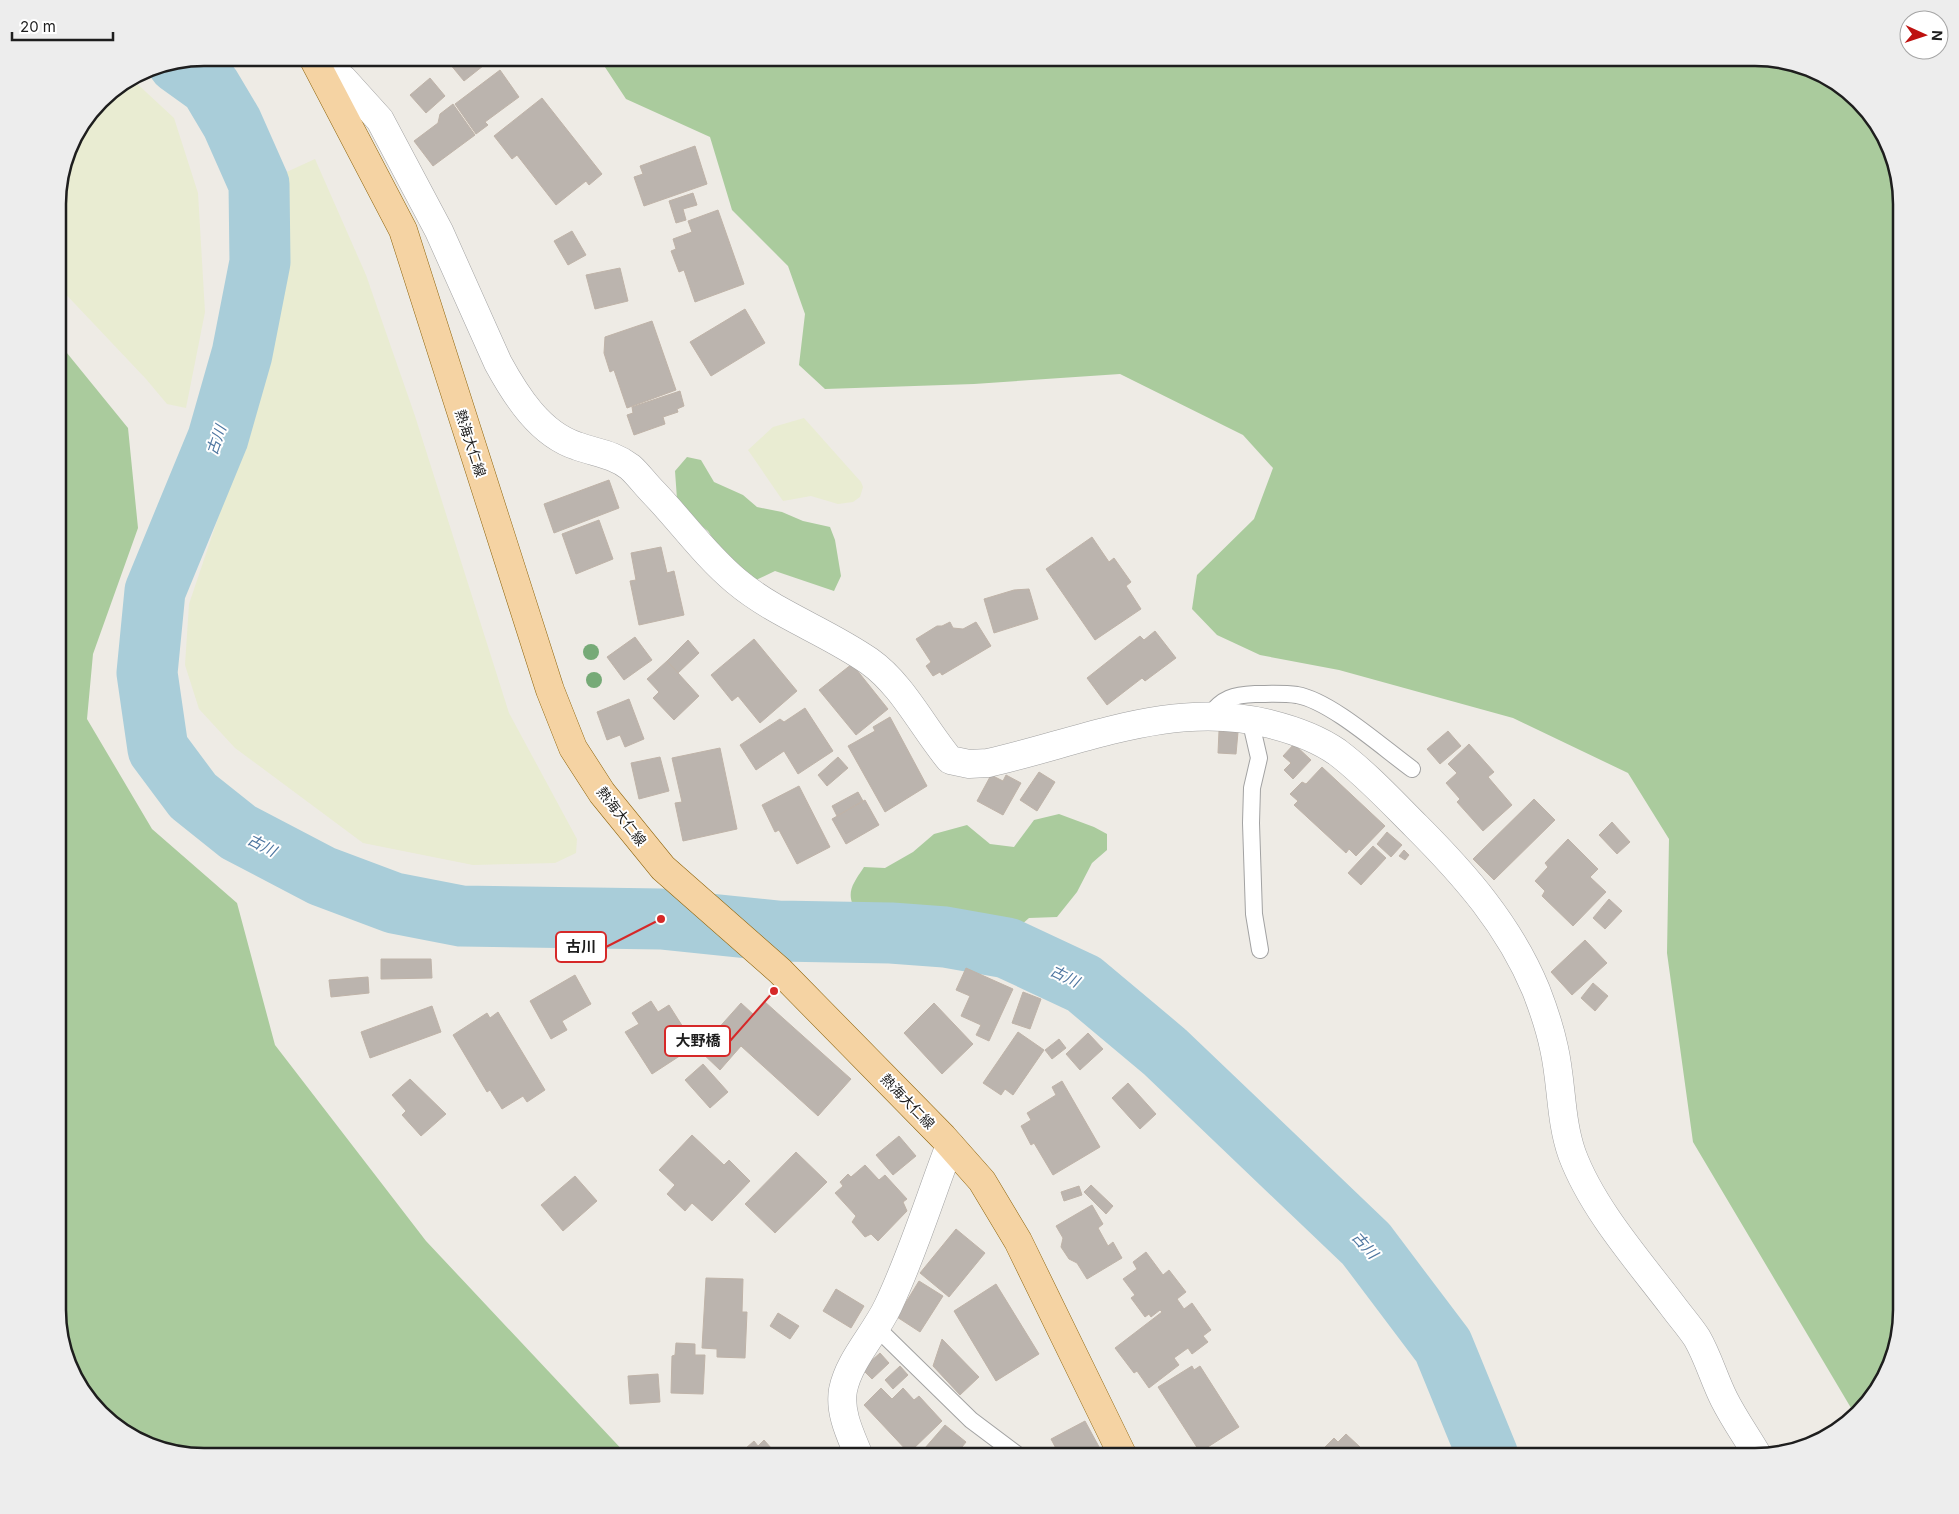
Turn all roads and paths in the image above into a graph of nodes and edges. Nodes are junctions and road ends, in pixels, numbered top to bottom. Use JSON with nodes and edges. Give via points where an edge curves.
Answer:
{"nodes":[{"id":1,"x":319,"y":67,"type":"edge"},
{"id":2,"x":326,"y":67,"type":"edge"},
{"id":3,"x":1209,"y":716,"type":"junction"},
{"id":4,"x":1250,"y":719,"type":"junction"},
{"id":5,"x":1412,"y":769,"type":"dead end"},
{"id":6,"x":1260,"y":950,"type":"dead end"},
{"id":7,"x":950,"y":1145,"type":"junction"},
{"id":8,"x":877,"y":1328,"type":"junction"},
{"id":9,"x":856,"y":1448,"type":"edge"},
{"id":10,"x":1008,"y":1448,"type":"edge"},
{"id":11,"x":1119,"y":1448,"type":"edge"},
{"id":12,"x":1753,"y":1448,"type":"edge"}],
"edges":[{"from":1,"to":7,"type":"main road","name":"熱海大仁線","via":[[403,230],[550,690],[573,748],[602,793],[663,868],[780,971]]},
{"from":2,"to":3,"type":"street","via":[[343,79],[380,120],[439,231],[498,363],[536,418],[559,438],[598,451],[630,467],[736,581],[770,605],[870,661],[893,682],[950,760],[988,763],[1116,727],[1184,716]]},
{"from":3,"to":4,"type":"street"},
{"from":3,"to":5,"type":"lane","via":[[1226,698],[1298,695],[1328,709]]},
{"from":4,"to":6,"type":"lane","via":[[1259,758],[1252,788],[1251,823],[1254,914]]},
{"from":4,"to":12,"type":"street","via":[[1292,730],[1337,752],[1447,857],[1477,891],[1515,944],[1537,992],[1554,1048],[1564,1124],[1584,1181],[1622,1240],[1697,1339],[1726,1402]]},
{"from":7,"to":8,"type":"street"},
{"from":7,"to":11,"type":"main road","name":"熱海大仁線","via":[[982,1181],[1018,1241]]},
{"from":8,"to":9,"type":"street","via":[[854,1363],[843,1391],[845,1420]]},
{"from":8,"to":10,"type":"lane","via":[[971,1420]]}]}
